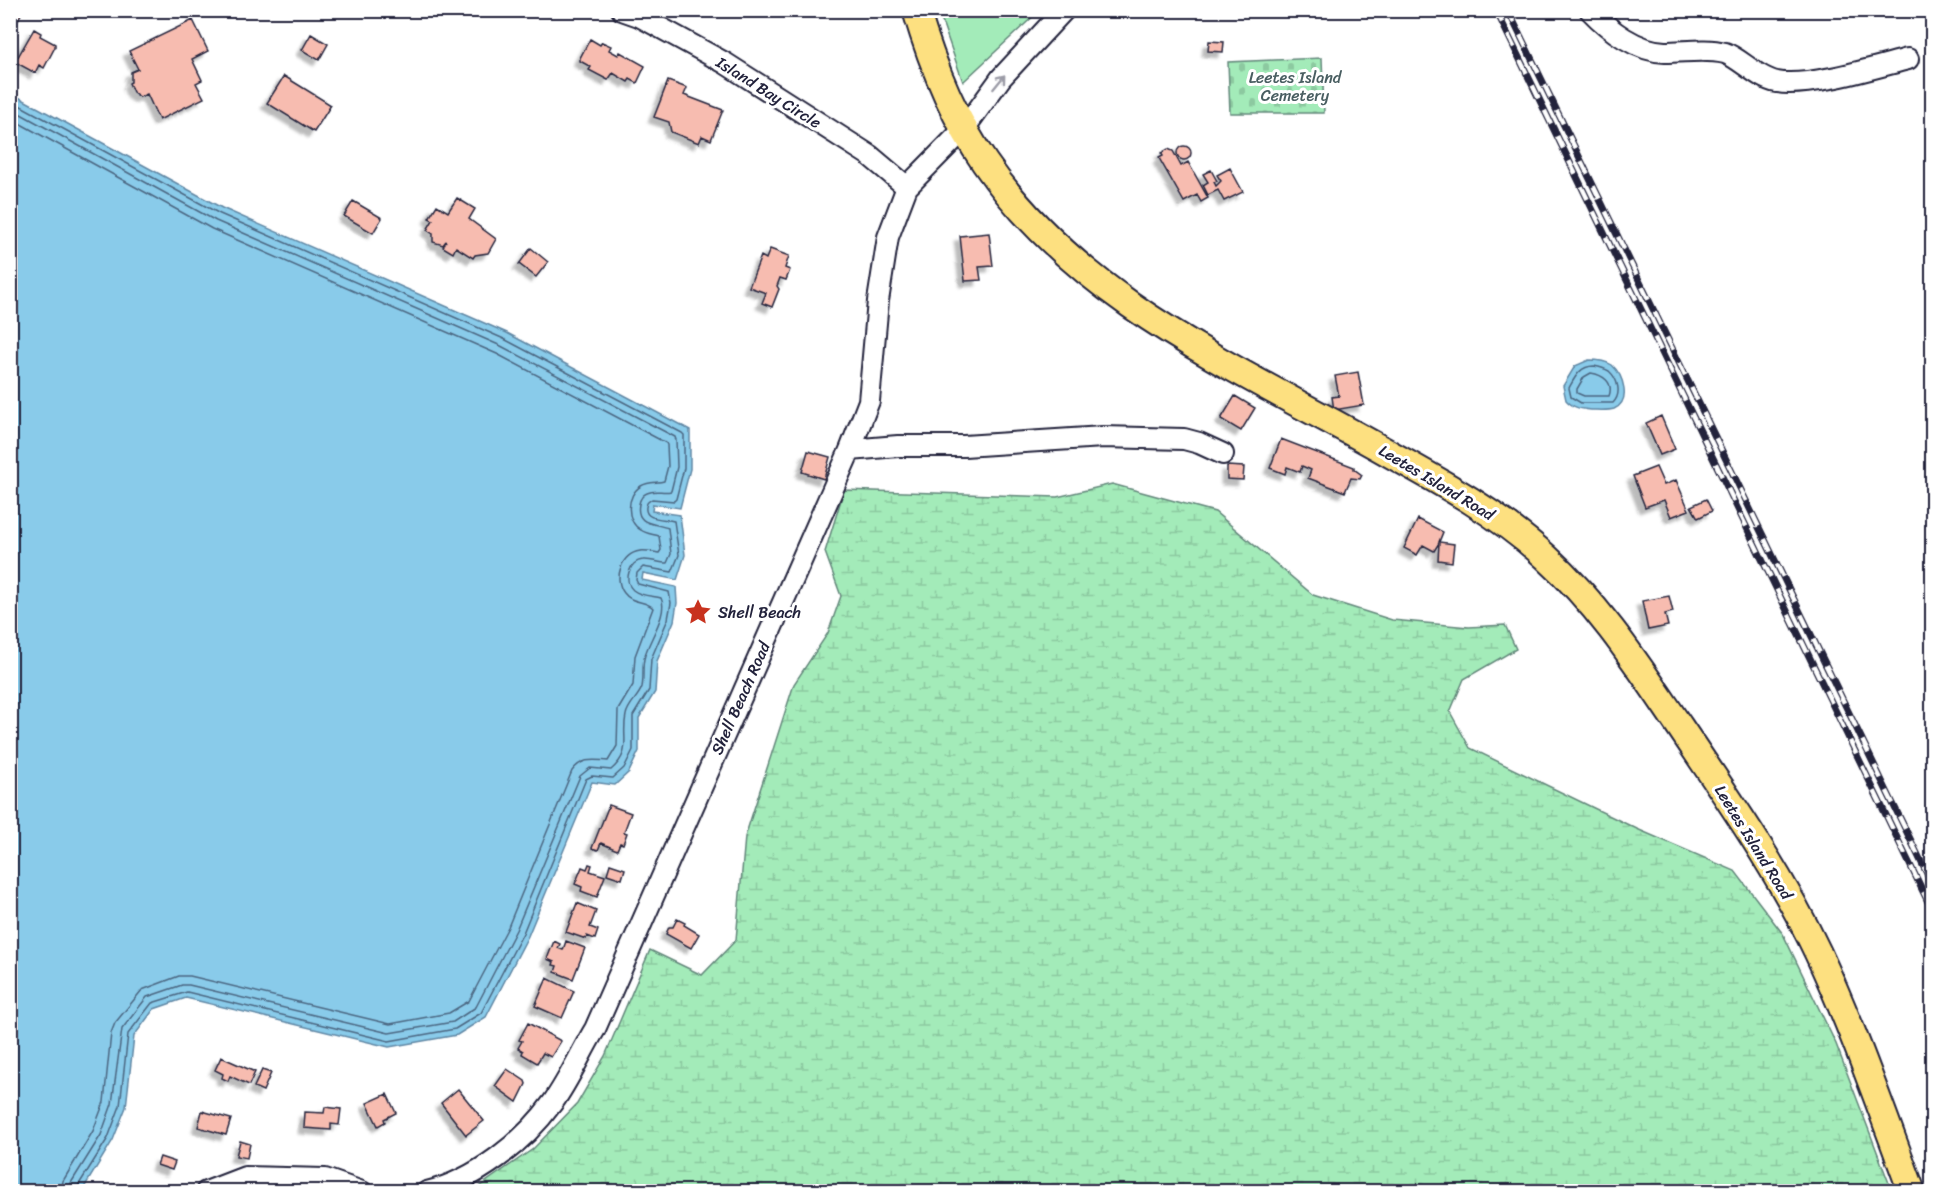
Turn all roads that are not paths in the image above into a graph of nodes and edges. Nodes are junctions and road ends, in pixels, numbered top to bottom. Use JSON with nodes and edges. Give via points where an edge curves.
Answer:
{"nodes":[{"id":1,"x":622,"y":10,"type":"edge"},
{"id":2,"x":916,"y":10,"type":"edge"},
{"id":3,"x":1064,"y":10,"type":"edge"},
{"id":4,"x":1590,"y":10,"type":"edge"},
{"id":5,"x":1908,"y":59,"type":"dead end"},
{"id":6,"x":964,"y":129,"type":"junction"},
{"id":7,"x":908,"y":187,"type":"junction"},
{"id":8,"x":850,"y":450,"type":"junction"},
{"id":9,"x":1223,"y":454,"type":"dead end"},
{"id":10,"x":206,"y":1191,"type":"edge"},
{"id":11,"x":362,"y":1191,"type":"edge"},
{"id":12,"x":427,"y":1191,"type":"edge"},
{"id":13,"x":1912,"y":1191,"type":"edge"}],
"edges":[{"from":1,"to":7,"type":"street","name":"Island Bay Circle","via":[[725,63],[869,155]]},
{"from":2,"to":6,"type":"main road","name":"Leetes Island Road","via":[[930,55]]},
{"from":6,"to":3,"type":"street","name":"Shell Beach Road","one_way":true,"via":[[1000,78]]},
{"from":4,"to":5,"type":"street","via":[[1616,33],[1640,46],[1662,52],[1727,54],[1775,82],[1819,79]]},
{"from":6,"to":7,"type":"street","name":"Shell Beach Road"},
{"from":6,"to":13,"type":"main road","name":"Leetes Island Road","via":[[985,163],[1031,220],[1096,281],[1169,331],[1457,491],[1542,553],[1581,592],[1664,702],[1749,829],[1794,906],[1843,1010]]},
{"from":7,"to":8,"type":"street","name":"Shell Beach Road","via":[[888,237],[869,401]]},
{"from":8,"to":9,"type":"street","via":[[1103,436],[1184,440]]},
{"from":8,"to":12,"type":"street","name":"Shell Beach Road","via":[[595,1029],[554,1101],[522,1138],[465,1179]]},
{"from":10,"to":11,"type":"street","via":[[245,1177],[325,1179]]}]}
